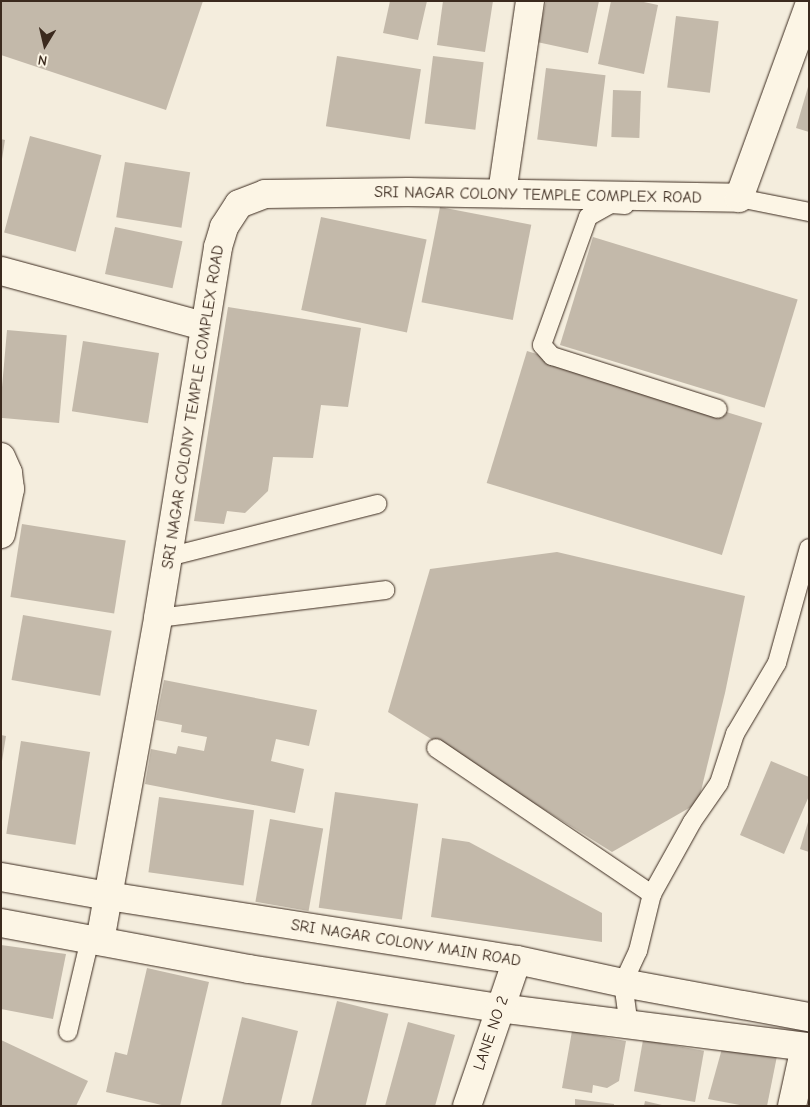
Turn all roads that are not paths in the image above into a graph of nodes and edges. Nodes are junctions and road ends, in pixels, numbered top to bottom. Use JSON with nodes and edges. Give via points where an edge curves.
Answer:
{"nodes":[{"id":1,"x":530,"y":1,"type":"edge"},
{"id":2,"x":809,"y":6,"type":"edge"},
{"id":3,"x":801,"y":51,"type":"edge"},
{"id":4,"x":502,"y":193,"type":"junction"},
{"id":5,"x":663,"y":196,"type":"junction"},
{"id":6,"x":739,"y":198,"type":"junction"},
{"id":7,"x":809,"y":212,"type":"edge"},
{"id":8,"x":1,"y":271,"type":"edge"},
{"id":9,"x":204,"y":326,"type":"junction"},
{"id":10,"x":718,"y":409,"type":"dead end"},
{"id":11,"x":1,"y":456,"type":"edge"},
{"id":12,"x":377,"y":504,"type":"dead end"},
{"id":13,"x":1,"y":534,"type":"edge"},
{"id":14,"x":809,"y":548,"type":"edge"},
{"id":15,"x":168,"y":557,"type":"junction"},
{"id":16,"x":385,"y":590,"type":"dead end"},
{"id":17,"x":158,"y":618,"type":"junction"},
{"id":18,"x":436,"y":748,"type":"dead end"},
{"id":19,"x":1,"y":877,"type":"edge"},
{"id":20,"x":652,"y":894,"type":"junction"},
{"id":21,"x":108,"y":896,"type":"junction"},
{"id":22,"x":1,"y":923,"type":"edge"},
{"id":23,"x":95,"y":940,"type":"junction"},
{"id":24,"x":516,"y":960,"type":"junction"},
{"id":25,"x":623,"y":983,"type":"junction"},
{"id":26,"x":499,"y":1008,"type":"junction"},
{"id":27,"x":809,"y":1017,"type":"edge"},
{"id":28,"x":629,"y":1026,"type":"junction"},
{"id":29,"x":68,"y":1032,"type":"dead end"},
{"id":30,"x":807,"y":1047,"type":"edge"},
{"id":31,"x":467,"y":1106,"type":"edge"},
{"id":32,"x":792,"y":1106,"type":"edge"}],
"edges":[{"from":1,"to":4,"type":"street"},
{"from":2,"to":3,"type":"street"},
{"from":3,"to":6,"type":"street"},
{"from":4,"to":5,"type":"street","name":"SRI NAGAR COLONY TEMPLE COMPLEX ROAD"},
{"from":4,"to":9,"type":"street","name":"SRI NAGAR COLONY TEMPLE COMPLEX ROAD","via":[[265,194],[239,204],[224,227],[218,247]]},
{"from":5,"to":6,"type":"street","name":"SRI NAGAR COLONY TEMPLE COMPLEX ROAD"},
{"from":5,"to":10,"type":"lane","via":[[647,206],[611,204],[588,217],[542,345],[552,356]]},
{"from":6,"to":7,"type":"lane","name":"SRI NAGAR COLONY TEMPLE COMPLEX ROAD"},
{"from":8,"to":9,"type":"street"},
{"from":9,"to":15,"type":"street","name":"SRI NAGAR COLONY TEMPLE COMPLEX ROAD"},
{"from":11,"to":13,"type":"street","via":[[10,489]]},
{"from":12,"to":15,"type":"lane"},
{"from":14,"to":20,"type":"lane","via":[[777,663],[735,734],[718,784],[692,822]]},
{"from":15,"to":17,"type":"street","name":"SRI NAGAR COLONY TEMPLE COMPLEX ROAD"},
{"from":16,"to":17,"type":"lane"},
{"from":17,"to":21,"type":"street","name":"SRI NAGAR COLONY TEMPLE COMPLEX ROAD"},
{"from":18,"to":20,"type":"lane"},
{"from":19,"to":21,"type":"street","name":"SRI NAGAR COLONY MAIN ROAD"},
{"from":20,"to":25,"type":"lane","via":[[638,951]]},
{"from":21,"to":23,"type":"street","name":"SRI NAGAR COLONY TEMPLE COMPLEX ROAD"},
{"from":21,"to":24,"type":"street","name":"SRI NAGAR COLONY MAIN ROAD"},
{"from":22,"to":23,"type":"street"},
{"from":23,"to":26,"type":"street","via":[[249,969]]},
{"from":23,"to":29,"type":"lane"},
{"from":24,"to":25,"type":"street","name":"SRI NAGAR COLONY MAIN ROAD"},
{"from":24,"to":26,"type":"street","name":"LANE NO 2"},
{"from":25,"to":27,"type":"street","name":"SRI NAGAR COLONY MAIN ROAD"},
{"from":25,"to":28,"type":"lane"},
{"from":26,"to":28,"type":"street"},
{"from":26,"to":31,"type":"street","name":"LANE NO 2"},
{"from":28,"to":30,"type":"street"},
{"from":30,"to":32,"type":"street"}]}
